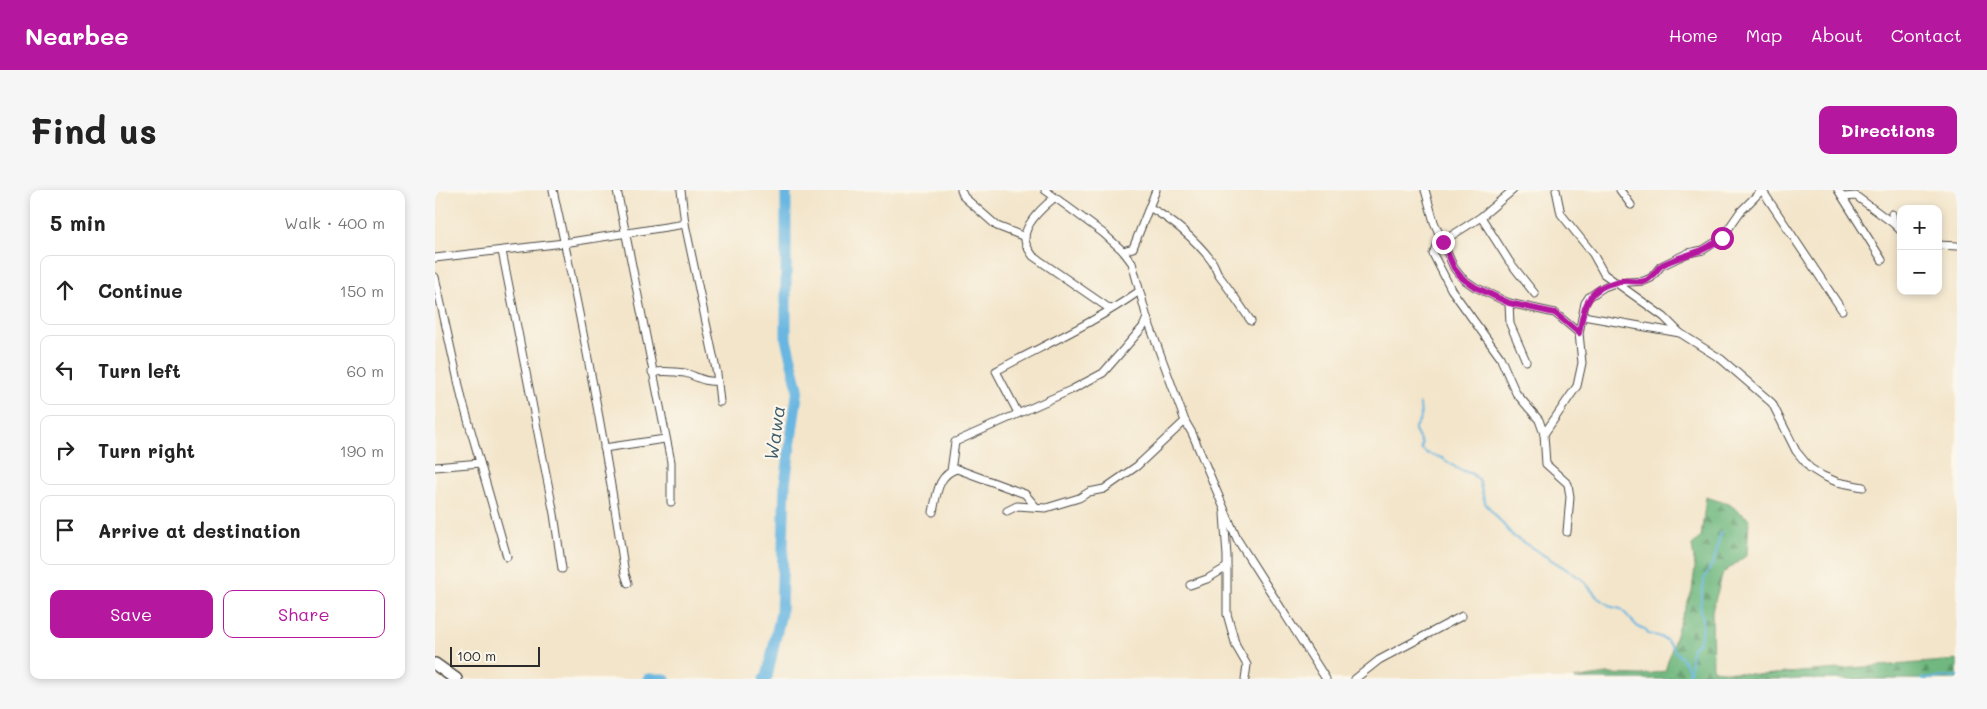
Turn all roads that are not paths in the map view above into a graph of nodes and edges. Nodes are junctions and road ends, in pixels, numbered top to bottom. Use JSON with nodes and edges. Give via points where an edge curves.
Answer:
{"nodes":[{"id":1,"x":553,"y":190,"type":"edge"},
{"id":2,"x":617,"y":190,"type":"edge"},
{"id":3,"x":681,"y":190,"type":"edge"},
{"id":4,"x":961,"y":190,"type":"edge"},
{"id":5,"x":1045,"y":190,"type":"edge"},
{"id":6,"x":1156,"y":190,"type":"edge"},
{"id":7,"x":1425,"y":190,"type":"edge"},
{"id":8,"x":1513,"y":190,"type":"edge"},
{"id":9,"x":1556,"y":190,"type":"edge"},
{"id":10,"x":1620,"y":190,"type":"edge"},
{"id":11,"x":1760,"y":190,"type":"edge"},
{"id":12,"x":1838,"y":190,"type":"edge"},
{"id":13,"x":1054,"y":198,"type":"junction"},
{"id":14,"x":1843,"y":198,"type":"junction"},
{"id":15,"x":1631,"y":205,"type":"dead end"},
{"id":16,"x":1149,"y":207,"type":"junction"},
{"id":17,"x":1892,"y":214,"type":"dead end"},
{"id":18,"x":1481,"y":217,"type":"junction"},
{"id":19,"x":685,"y":224,"type":"junction"},
{"id":20,"x":1894,"y":224,"type":"junction"},
{"id":21,"x":1897,"y":227,"type":"edge"},
{"id":22,"x":626,"y":235,"type":"junction"},
{"id":23,"x":1025,"y":237,"type":"junction"},
{"id":24,"x":1442,"y":239,"type":"junction"},
{"id":25,"x":564,"y":243,"type":"junction"},
{"id":26,"x":1942,"y":245,"type":"edge"},
{"id":27,"x":1957,"y":246,"type":"edge"},
{"id":28,"x":1133,"y":248,"type":"junction"},
{"id":29,"x":502,"y":251,"type":"junction"},
{"id":30,"x":1123,"y":251,"type":"junction"},
{"id":31,"x":435,"y":258,"type":"edge"},
{"id":32,"x":1882,"y":260,"type":"dead end"},
{"id":33,"x":1132,"y":264,"type":"junction"},
{"id":34,"x":435,"y":277,"type":"edge"},
{"id":35,"x":1615,"y":283,"type":"junction"},
{"id":36,"x":1138,"y":292,"type":"junction"},
{"id":37,"x":1535,"y":294,"type":"dead end"},
{"id":38,"x":1509,"y":303,"type":"junction"},
{"id":39,"x":1110,"y":309,"type":"junction"},
{"id":40,"x":1841,"y":310,"type":"dead end"},
{"id":41,"x":1583,"y":316,"type":"junction"},
{"id":42,"x":1147,"y":318,"type":"junction"},
{"id":43,"x":1251,"y":321,"type":"dead end"},
{"id":44,"x":1579,"y":333,"type":"junction"},
{"id":45,"x":1680,"y":333,"type":"junction"},
{"id":46,"x":1526,"y":361,"type":"dead end"},
{"id":47,"x":652,"y":372,"type":"junction"},
{"id":48,"x":717,"y":380,"type":"junction"},
{"id":49,"x":720,"y":402,"type":"dead end"},
{"id":50,"x":1018,"y":413,"type":"junction"},
{"id":51,"x":1185,"y":421,"type":"junction"},
{"id":52,"x":1544,"y":434,"type":"junction"},
{"id":53,"x":665,"y":439,"type":"junction"},
{"id":54,"x":604,"y":448,"type":"junction"},
{"id":55,"x":480,"y":464,"type":"junction"},
{"id":56,"x":435,"y":467,"type":"edge"},
{"id":57,"x":951,"y":471,"type":"junction"},
{"id":58,"x":1863,"y":487,"type":"dead end"},
{"id":59,"x":671,"y":502,"type":"dead end"},
{"id":60,"x":1036,"y":507,"type":"junction"},
{"id":61,"x":1223,"y":509,"type":"junction"},
{"id":62,"x":1007,"y":511,"type":"dead end"},
{"id":63,"x":933,"y":512,"type":"dead end"},
{"id":64,"x":1567,"y":532,"type":"dead end"},
{"id":65,"x":507,"y":557,"type":"dead end"},
{"id":66,"x":1227,"y":567,"type":"junction"},
{"id":67,"x":562,"y":569,"type":"dead end"},
{"id":68,"x":628,"y":583,"type":"dead end"},
{"id":69,"x":1190,"y":585,"type":"dead end"},
{"id":70,"x":1462,"y":616,"type":"dead end"},
{"id":71,"x":435,"y":664,"type":"edge"},
{"id":72,"x":456,"y":679,"type":"edge"},
{"id":73,"x":1245,"y":679,"type":"edge"},
{"id":74,"x":1326,"y":679,"type":"edge"},
{"id":75,"x":1355,"y":679,"type":"edge"}],
"edges":[{"from":1,"to":25,"type":"street"},
{"from":2,"to":22,"type":"street"},
{"from":3,"to":19,"type":"street"},
{"from":4,"to":23,"type":"street","via":[[964,197],[997,226]]},
{"from":5,"to":13,"type":"street"},
{"from":6,"to":16,"type":"street"},
{"from":7,"to":24,"type":"street"},
{"from":8,"to":18,"type":"street"},
{"from":9,"to":35,"type":"street","via":[[1561,214],[1593,254],[1604,274]]},
{"from":10,"to":15,"type":"street"},
{"from":11,"to":35,"type":"street","via":[[1722,238],[1703,250],[1688,253],[1661,266],[1644,281]]},
{"from":11,"to":40,"type":"street"},
{"from":12,"to":14,"type":"street"},
{"from":13,"to":23,"type":"street","via":[[1037,215]]},
{"from":13,"to":30,"type":"street"},
{"from":14,"to":20,"type":"street","via":[[1856,196]]},
{"from":14,"to":32,"type":"street"},
{"from":16,"to":28,"type":"street"},
{"from":16,"to":43,"type":"street","via":[[1170,219],[1212,261]]},
{"from":17,"to":20,"type":"street"},
{"from":18,"to":24,"type":"street"},
{"from":18,"to":37,"type":"street"},
{"from":19,"to":22,"type":"street"},
{"from":19,"to":48,"type":"street"},
{"from":20,"to":21,"type":"street"},
{"from":22,"to":25,"type":"street"},
{"from":22,"to":47,"type":"street"},
{"from":23,"to":39,"type":"street","via":[[1026,246],[1033,256]]},
{"from":24,"to":38,"type":"street","via":[[1454,268],[1462,278]]},
{"from":24,"to":52,"type":"street","via":[[1433,254],[1444,276],[1500,357],[1516,393],[1539,420]]},
{"from":25,"to":29,"type":"street"},
{"from":25,"to":54,"type":"street"},
{"from":26,"to":27,"type":"street"},
{"from":28,"to":30,"type":"street"},
{"from":28,"to":33,"type":"street"},
{"from":29,"to":31,"type":"street"},
{"from":29,"to":67,"type":"street"},
{"from":30,"to":33,"type":"street"},
{"from":33,"to":36,"type":"street"},
{"from":34,"to":55,"type":"street"},
{"from":35,"to":41,"type":"street","via":[[1589,297]]},
{"from":35,"to":45,"type":"street","via":[[1664,317]]},
{"from":36,"to":39,"type":"street"},
{"from":36,"to":42,"type":"street"},
{"from":38,"to":44,"type":"street","via":[[1555,313]]},
{"from":38,"to":46,"type":"street","via":[[1510,324]]},
{"from":39,"to":50,"type":"street","via":[[1087,325],[996,371]]},
{"from":41,"to":44,"type":"street"},
{"from":41,"to":45,"type":"street"},
{"from":42,"to":50,"type":"street","via":[[1103,373]]},
{"from":42,"to":51,"type":"street"},
{"from":44,"to":52,"type":"street","via":[[1582,363],[1577,386]]},
{"from":45,"to":58,"type":"street","via":[[1721,359],[1772,403],[1796,451],[1810,468],[1837,482]]},
{"from":47,"to":48,"type":"street","via":[[667,370],[706,381]]},
{"from":47,"to":53,"type":"street"},
{"from":48,"to":49,"type":"street"},
{"from":50,"to":57,"type":"street","via":[[955,442]]},
{"from":51,"to":60,"type":"street","via":[[1137,466],[1104,489],[1046,508]]},
{"from":51,"to":61,"type":"street"},
{"from":52,"to":64,"type":"street","via":[[1546,464],[1568,484],[1571,497]]},
{"from":53,"to":54,"type":"street"},
{"from":53,"to":59,"type":"street","via":[[671,462]]},
{"from":54,"to":68,"type":"street"},
{"from":55,"to":56,"type":"street"},
{"from":55,"to":65,"type":"street"},
{"from":57,"to":60,"type":"street","via":[[957,469],[1013,488],[1025,494]]},
{"from":57,"to":63,"type":"street","via":[[939,486]]},
{"from":60,"to":62,"type":"street","via":[[1017,506]]},
{"from":61,"to":66,"type":"street"},
{"from":61,"to":74,"type":"street","via":[[1237,539]]},
{"from":66,"to":69,"type":"street"},
{"from":66,"to":73,"type":"street","via":[[1227,614],[1236,646],[1247,665]]},
{"from":70,"to":75,"type":"street","via":[[1379,660]]},
{"from":71,"to":72,"type":"main road"}]}
